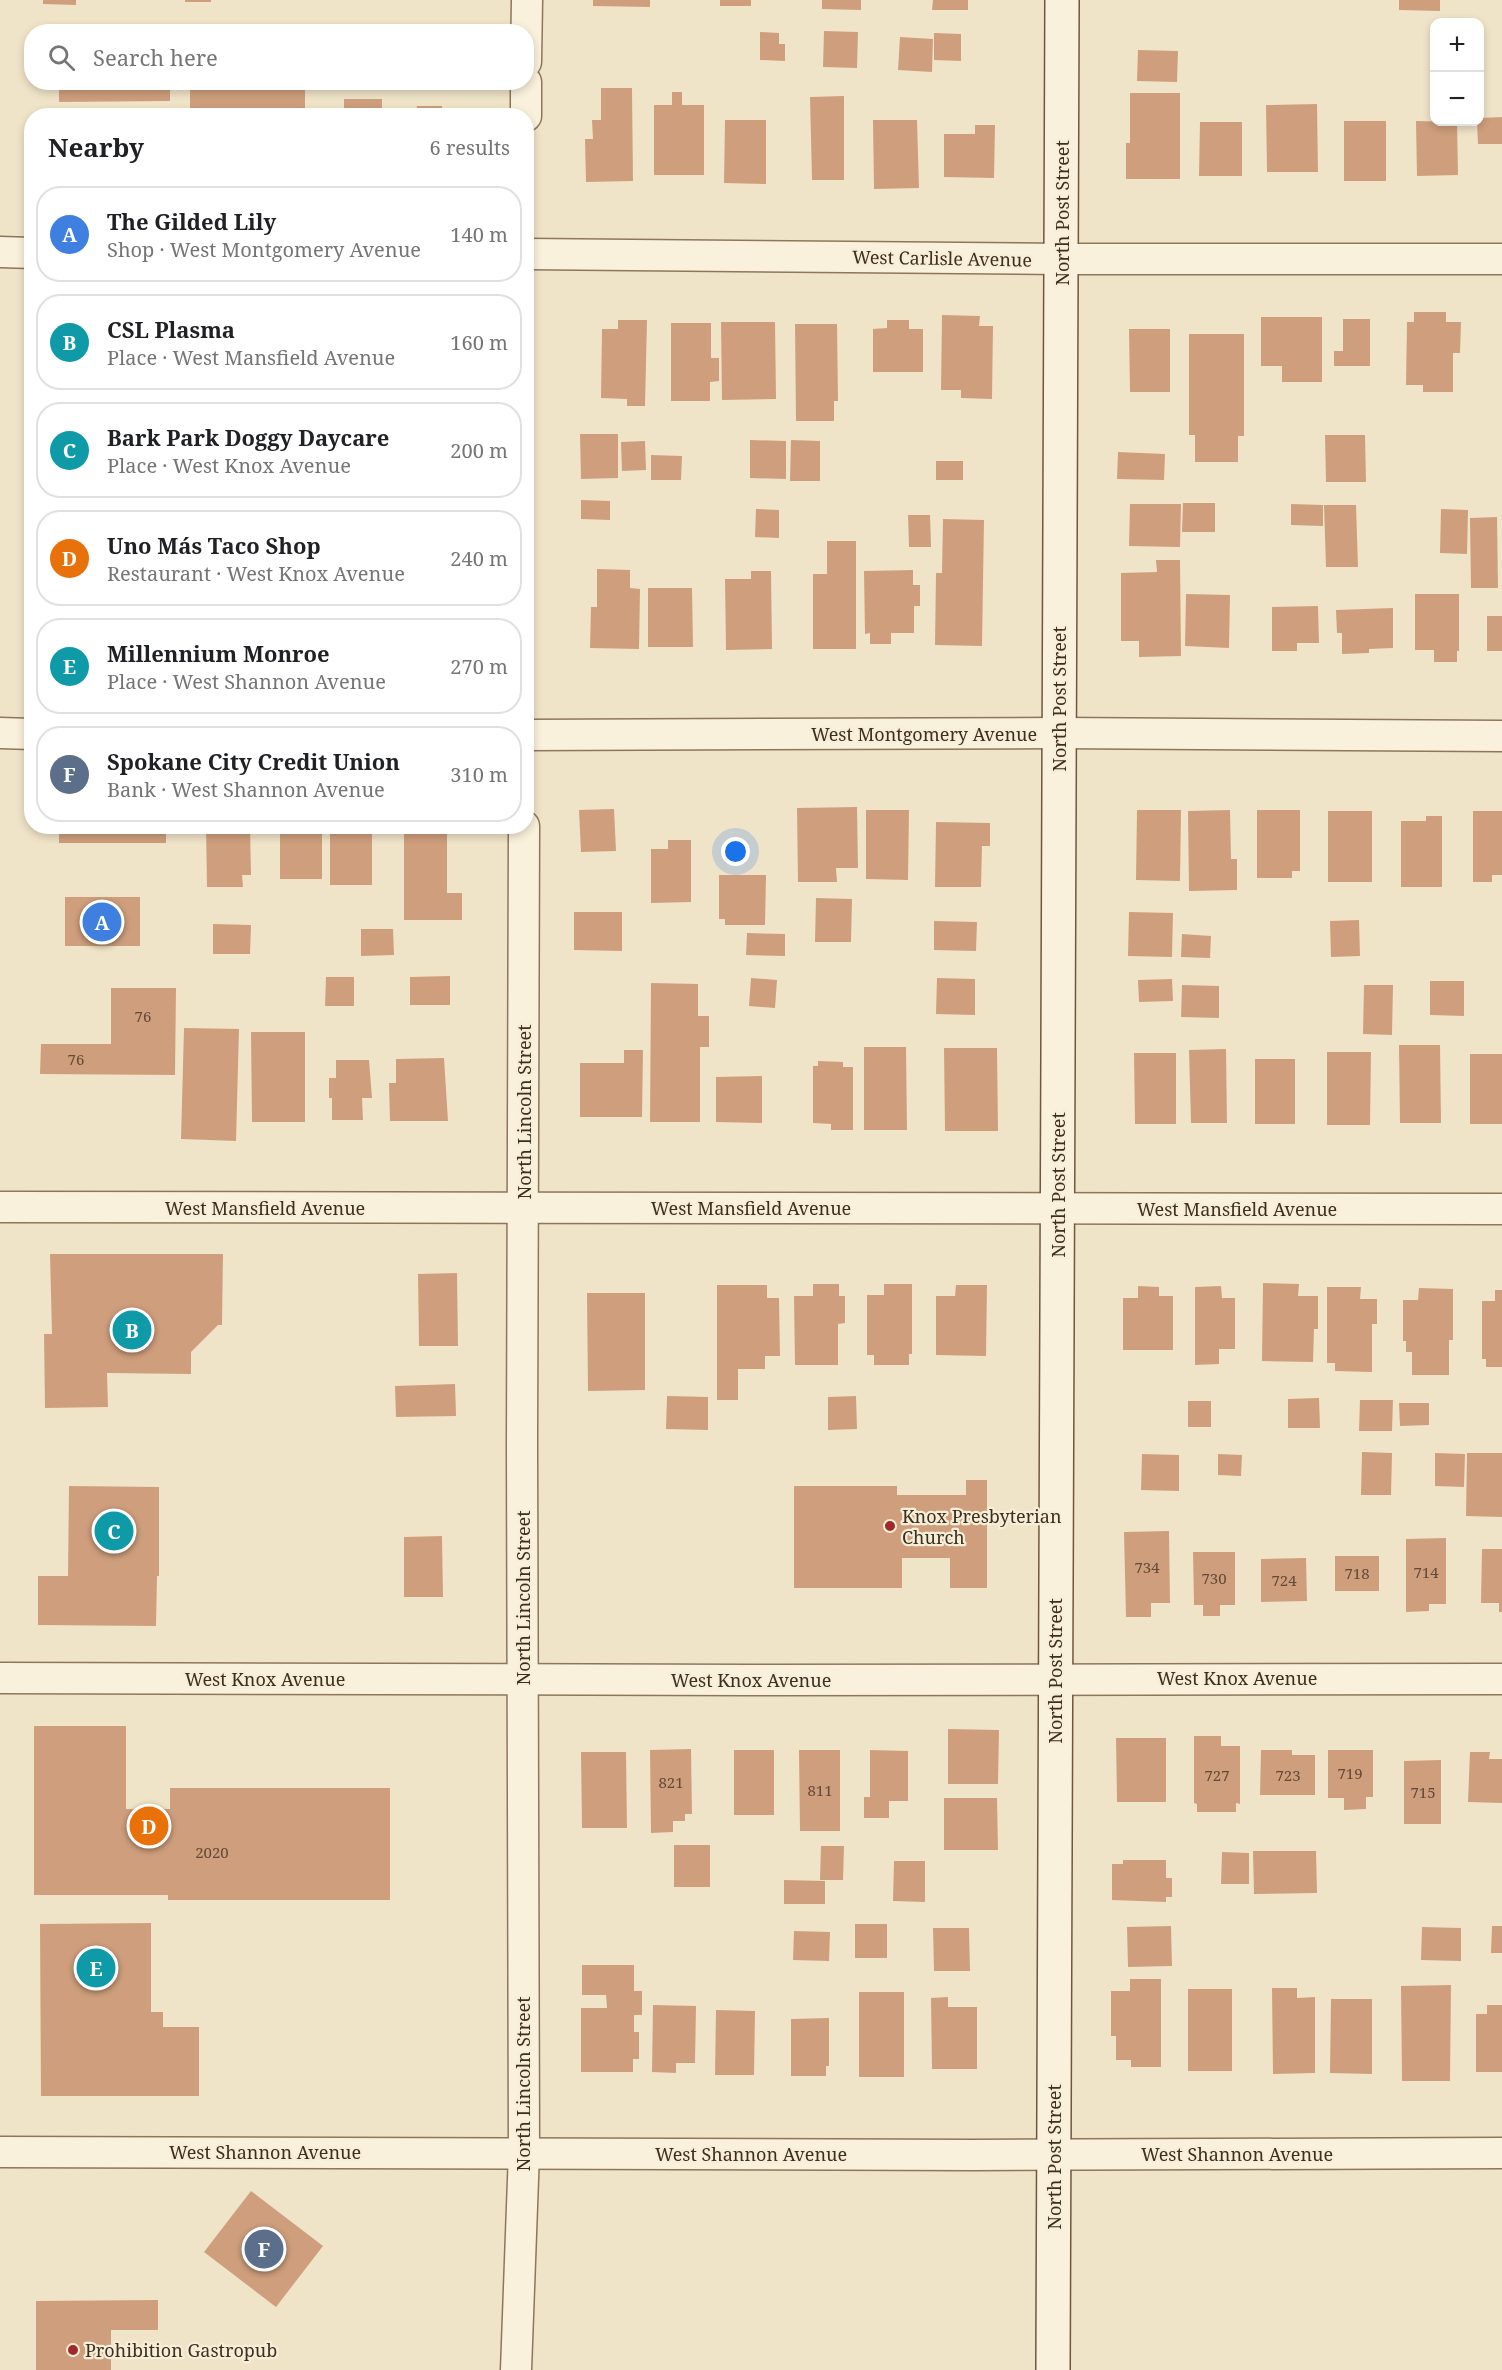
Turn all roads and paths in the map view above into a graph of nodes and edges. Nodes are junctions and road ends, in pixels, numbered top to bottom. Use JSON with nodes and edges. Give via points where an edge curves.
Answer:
{"nodes":[{"id":1,"x":527,"y":0,"type":"edge"},
{"id":2,"x":1062,"y":0,"type":"edge"},
{"id":3,"x":527,"y":24,"type":"edge"},
{"id":4,"x":526,"y":90,"type":"edge"},
{"id":5,"x":526,"y":108,"type":"edge"},
{"id":6,"x":0,"y":252,"type":"edge"},
{"id":7,"x":24,"y":253,"type":"edge"},
{"id":8,"x":534,"y":254,"type":"edge"},
{"id":9,"x":1062,"y":259,"type":"junction"},
{"id":10,"x":1502,"y":259,"type":"edge"},
{"id":11,"x":0,"y":733,"type":"edge"},
{"id":12,"x":1058,"y":733,"type":"junction"},
{"id":13,"x":24,"y":734,"type":"edge"},
{"id":14,"x":534,"y":735,"type":"edge"},
{"id":15,"x":1502,"y":736,"type":"edge"},
{"id":16,"x":524,"y":834,"type":"edge"},
{"id":17,"x":0,"y":1207,"type":"edge"},
{"id":18,"x":524,"y":1208,"type":"junction"},
{"id":19,"x":1057,"y":1209,"type":"junction"},
{"id":20,"x":1502,"y":1209,"type":"edge"},
{"id":21,"x":0,"y":1678,"type":"edge"},
{"id":22,"x":1054,"y":1678,"type":"junction"},
{"id":23,"x":1502,"y":1679,"type":"edge"},
{"id":24,"x":523,"y":1681,"type":"junction"},
{"id":25,"x":0,"y":2152,"type":"edge"},
{"id":26,"x":524,"y":2152,"type":"junction"},
{"id":27,"x":1502,"y":2153,"type":"edge"},
{"id":28,"x":1053,"y":2154,"type":"junction"},
{"id":29,"x":516,"y":2370,"type":"edge"},
{"id":30,"x":1053,"y":2370,"type":"edge"}],
"edges":[{"from":1,"to":3,"type":"street"},
{"from":2,"to":9,"type":"street","name":"North Post Street"},
{"from":4,"to":5,"type":"street"},
{"from":6,"to":7,"type":"street"},
{"from":8,"to":9,"type":"street","name":"West Carlisle Avenue"},
{"from":9,"to":10,"type":"street","name":"West Carlisle Avenue"},
{"from":9,"to":12,"type":"street","name":"North Post Street"},
{"from":11,"to":13,"type":"street"},
{"from":12,"to":14,"type":"street","name":"West Montgomery Avenue"},
{"from":12,"to":15,"type":"street","name":"West Montgomery Avenue"},
{"from":12,"to":19,"type":"street","name":"North Post Street"},
{"from":16,"to":18,"type":"street","name":"North Lincoln Street"},
{"from":17,"to":18,"type":"street","name":"West Mansfield Avenue"},
{"from":18,"to":19,"type":"street","name":"West Mansfield Avenue"},
{"from":18,"to":24,"type":"street","name":"North Lincoln Street"},
{"from":19,"to":20,"type":"street","name":"West Mansfield Avenue"},
{"from":19,"to":22,"type":"street","name":"North Post Street"},
{"from":21,"to":24,"type":"street","name":"West Knox Avenue"},
{"from":22,"to":23,"type":"street","name":"West Knox Avenue"},
{"from":22,"to":24,"type":"street","name":"West Knox Avenue"},
{"from":22,"to":28,"type":"street","name":"North Post Street"},
{"from":24,"to":26,"type":"street","name":"North Lincoln Street"},
{"from":25,"to":26,"type":"street","name":"West Shannon Avenue"},
{"from":26,"to":28,"type":"street","name":"West Shannon Avenue"},
{"from":26,"to":29,"type":"street","name":"North Lincoln Street"},
{"from":27,"to":28,"type":"street","name":"West Shannon Avenue"},
{"from":28,"to":30,"type":"street","name":"North Post Street"}]}
